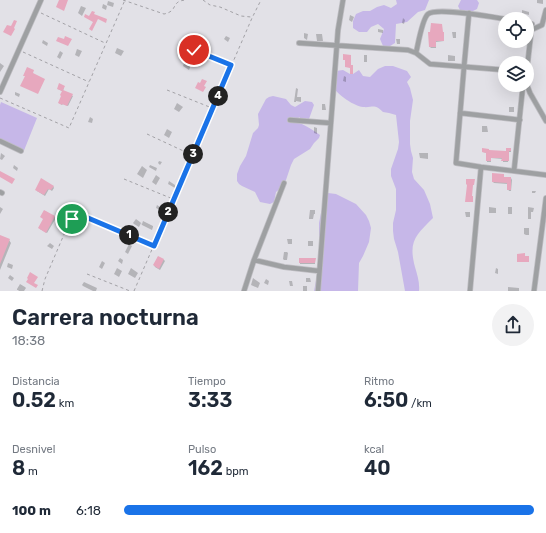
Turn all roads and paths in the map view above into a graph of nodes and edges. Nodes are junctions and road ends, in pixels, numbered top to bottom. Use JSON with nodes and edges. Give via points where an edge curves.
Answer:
{"nodes":[{"id":1,"x":41,"y":0,"type":"edge"},
{"id":2,"x":124,"y":0,"type":"edge"},
{"id":3,"x":186,"y":0,"type":"edge"},
{"id":4,"x":203,"y":0,"type":"edge"},
{"id":5,"x":261,"y":0,"type":"edge"},
{"id":6,"x":343,"y":0,"type":"edge"},
{"id":7,"x":546,"y":10,"type":"edge"},
{"id":8,"x":36,"y":11,"type":"junction"},
{"id":9,"x":469,"y":13,"type":"junction"},
{"id":10,"x":252,"y":18,"type":"junction"},
{"id":11,"x":498,"y":18,"type":"edge"},
{"id":12,"x":534,"y":29,"type":"edge"},
{"id":13,"x":106,"y":43,"type":"junction"},
{"id":14,"x":299,"y":43,"type":"dead end"},
{"id":15,"x":336,"y":46,"type":"junction"},
{"id":16,"x":19,"y":50,"type":"junction"},
{"id":17,"x":194,"y":50,"type":"dead end"},
{"id":18,"x":416,"y":53,"type":"junction"},
{"id":19,"x":231,"y":65,"type":"junction"},
{"id":20,"x":464,"y":67,"type":"junction"},
{"id":21,"x":498,"y":69,"type":"edge"},
{"id":22,"x":89,"y":82,"type":"junction"},
{"id":23,"x":167,"y":90,"type":"dead end"},
{"id":24,"x":0,"y":92,"type":"edge"},
{"id":25,"x":522,"y":92,"type":"edge"},
{"id":26,"x":530,"y":92,"type":"edge"},
{"id":27,"x":0,"y":98,"type":"edge"},
{"id":28,"x":213,"y":109,"type":"junction"},
{"id":29,"x":460,"y":113,"type":"junction"},
{"id":30,"x":290,"y":120,"type":"dead end"},
{"id":31,"x":520,"y":120,"type":"junction"},
{"id":32,"x":546,"y":121,"type":"edge"},
{"id":33,"x":330,"y":123,"type":"junction"},
{"id":34,"x":147,"y":134,"type":"dead end"},
{"id":35,"x":0,"y":141,"type":"edge"},
{"id":36,"x":21,"y":151,"type":"dead end"},
{"id":37,"x":193,"y":155,"type":"junction"},
{"id":38,"x":481,"y":167,"type":"junction"},
{"id":39,"x":514,"y":171,"type":"junction"},
{"id":40,"x":546,"y":175,"type":"edge"},
{"id":41,"x":124,"y":179,"type":"dead end"},
{"id":42,"x":284,"y":183,"type":"dead end"},
{"id":43,"x":546,"y":198,"type":"edge"},
{"id":44,"x":173,"y":200,"type":"junction"},
{"id":45,"x":154,"y":246,"type":"junction"},
{"id":46,"x":254,"y":260,"type":"junction"},
{"id":47,"x":319,"y":271,"type":"junction"},
{"id":48,"x":87,"y":274,"type":"dead end"},
{"id":49,"x":42,"y":291,"type":"edge"},
{"id":50,"x":130,"y":291,"type":"edge"},
{"id":51,"x":134,"y":291,"type":"edge"},
{"id":52,"x":244,"y":291,"type":"edge"},
{"id":53,"x":318,"y":291,"type":"edge"},
{"id":54,"x":470,"y":291,"type":"edge"},
{"id":55,"x":534,"y":291,"type":"edge"}],
"edges":[{"from":1,"to":8,"type":"street"},
{"from":2,"to":3,"type":"path","via":[[164,14],[170,13],[177,2]]},
{"from":2,"to":13,"type":"path"},
{"from":4,"to":10,"type":"path","via":[[210,5]]},
{"from":5,"to":10,"type":"path"},
{"from":6,"to":15,"type":"street"},
{"from":7,"to":12,"type":"street","via":[[542,25]]},
{"from":8,"to":13,"type":"path"},
{"from":8,"to":16,"type":"street"},
{"from":9,"to":11,"type":"street"},
{"from":9,"to":18,"type":"street","via":[[433,12],[427,15]]},
{"from":9,"to":20,"type":"street"},
{"from":10,"to":19,"type":"path"},
{"from":13,"to":22,"type":"path"},
{"from":14,"to":15,"type":"street"},
{"from":15,"to":18,"type":"street","via":[[408,50]]},
{"from":15,"to":33,"type":"street"},
{"from":16,"to":22,"type":"path"},
{"from":16,"to":24,"type":"street"},
{"from":17,"to":19,"type":"path"},
{"from":18,"to":20,"type":"street","via":[[430,64]]},
{"from":19,"to":28,"type":"path"},
{"from":20,"to":21,"type":"street"},
{"from":20,"to":29,"type":"street"},
{"from":22,"to":27,"type":"path","via":[[69,128]]},
{"from":23,"to":28,"type":"path"},
{"from":25,"to":31,"type":"street"},
{"from":26,"to":32,"type":"street"},
{"from":28,"to":37,"type":"path"},
{"from":29,"to":31,"type":"street"},
{"from":29,"to":38,"type":"street","via":[[456,163]]},
{"from":30,"to":33,"type":"street"},
{"from":31,"to":39,"type":"street"},
{"from":33,"to":47,"type":"street"},
{"from":34,"to":37,"type":"path"},
{"from":35,"to":36,"type":"street"},
{"from":37,"to":44,"type":"path"},
{"from":38,"to":39,"type":"street"},
{"from":38,"to":54,"type":"street"},
{"from":39,"to":40,"type":"street"},
{"from":41,"to":44,"type":"path"},
{"from":42,"to":46,"type":"street"},
{"from":43,"to":55,"type":"street"},
{"from":44,"to":45,"type":"path"},
{"from":45,"to":49,"type":"path","via":[[77,215],[68,225]]},
{"from":45,"to":51,"type":"path"},
{"from":46,"to":47,"type":"street"},
{"from":46,"to":52,"type":"street"},
{"from":47,"to":53,"type":"street"},
{"from":48,"to":50,"type":"path"}]}
